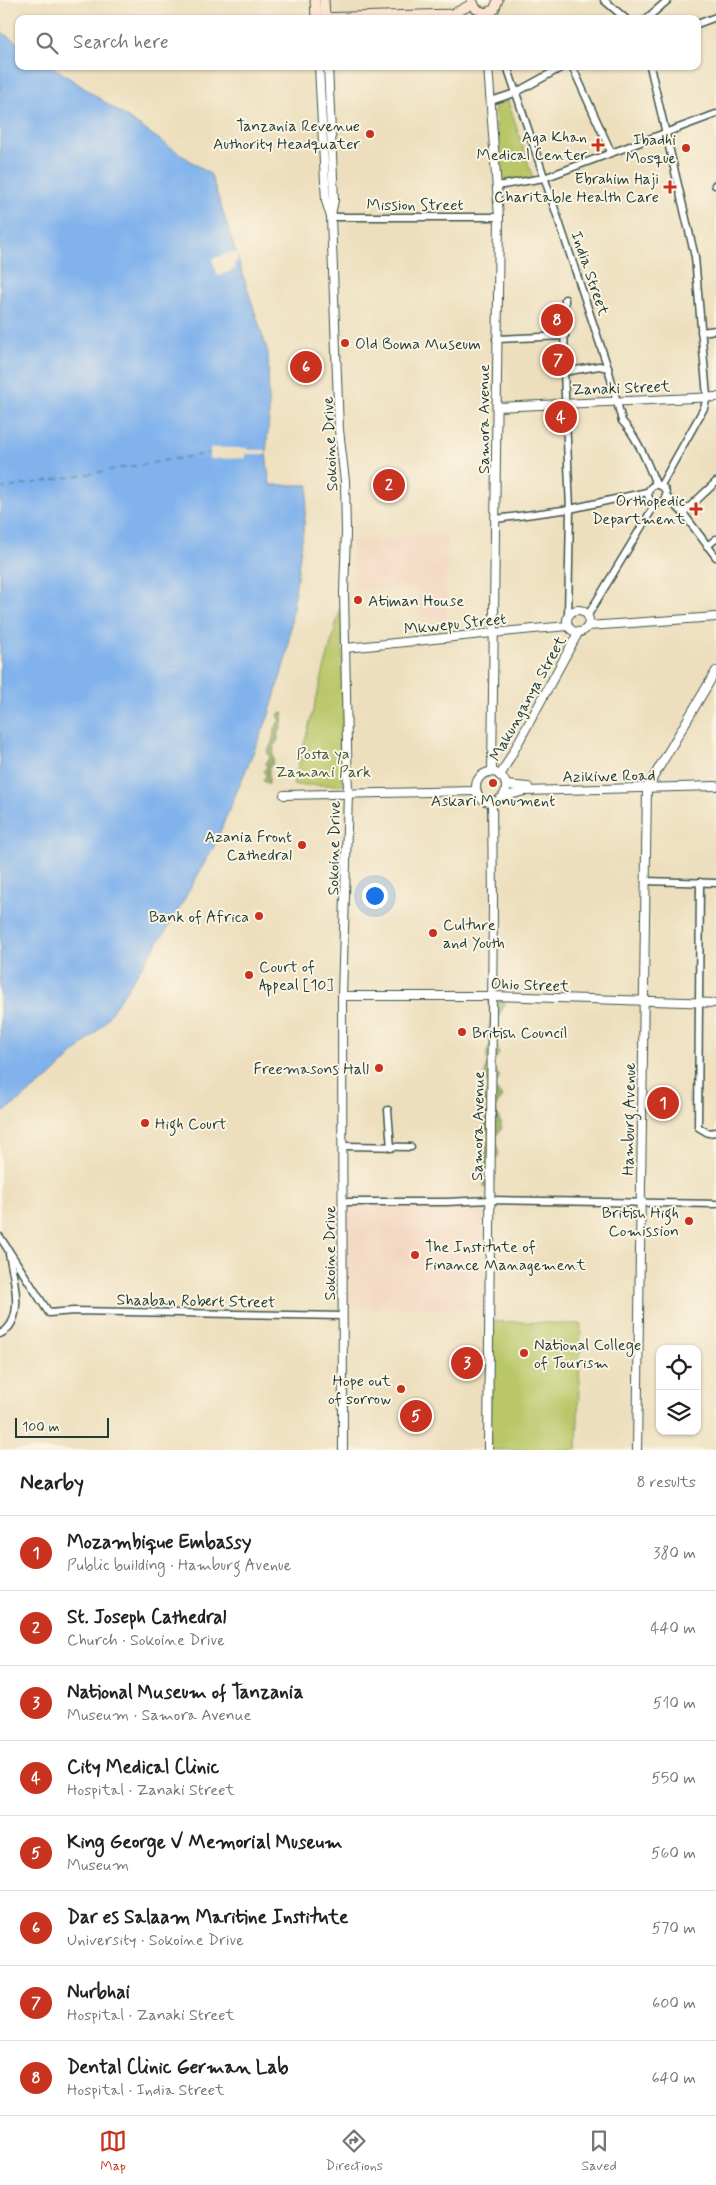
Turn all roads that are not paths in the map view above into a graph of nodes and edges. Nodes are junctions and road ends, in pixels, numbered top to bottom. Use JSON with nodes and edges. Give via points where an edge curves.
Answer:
{"nodes":[{"id":1,"x":314,"y":0,"type":"edge"},
{"id":2,"x":324,"y":0,"type":"edge"},
{"id":3,"x":604,"y":0,"type":"edge"},
{"id":4,"x":668,"y":0,"type":"edge"},
{"id":5,"x":499,"y":1,"type":"edge"},
{"id":6,"x":472,"y":2,"type":"edge"},
{"id":7,"x":320,"y":15,"type":"edge"},
{"id":8,"x":322,"y":15,"type":"edge"},
{"id":9,"x":420,"y":15,"type":"edge"},
{"id":10,"x":486,"y":15,"type":"edge"},
{"id":11,"x":489,"y":15,"type":"edge"},
{"id":12,"x":621,"y":15,"type":"edge"},
{"id":13,"x":651,"y":15,"type":"edge"},
{"id":14,"x":716,"y":17,"type":"edge"},
{"id":15,"x":701,"y":23,"type":"edge"},
{"id":16,"x":319,"y":70,"type":"edge"},
{"id":17,"x":328,"y":70,"type":"edge"},
{"id":18,"x":488,"y":70,"type":"edge"},
{"id":19,"x":508,"y":70,"type":"edge"},
{"id":20,"x":557,"y":70,"type":"edge"},
{"id":21,"x":574,"y":70,"type":"edge"},
{"id":22,"x":651,"y":70,"type":"edge"},
{"id":23,"x":515,"y":93,"type":"junction"},
{"id":24,"x":490,"y":101,"type":"junction"},
{"id":25,"x":716,"y":114,"type":"edge"},
{"id":26,"x":666,"y":132,"type":"junction"},
{"id":27,"x":611,"y":152,"type":"junction"},
{"id":28,"x":544,"y":178,"type":"junction"},
{"id":29,"x":497,"y":186,"type":"junction"},
{"id":30,"x":331,"y":217,"type":"junction"},
{"id":31,"x":499,"y":217,"type":"junction"},
{"id":32,"x":565,"y":298,"type":"dead end"},
{"id":33,"x":716,"y":330,"type":"edge"},
{"id":34,"x":701,"y":332,"type":"junction"},
{"id":35,"x":565,"y":336,"type":"junction"},
{"id":36,"x":496,"y":339,"type":"junction"},
{"id":37,"x":608,"y":368,"type":"junction"},
{"id":38,"x":564,"y":372,"type":"junction"},
{"id":39,"x":716,"y":396,"type":"edge"},
{"id":40,"x":707,"y":397,"type":"junction"},
{"id":41,"x":566,"y":402,"type":"junction"},
{"id":42,"x":618,"y":402,"type":"junction"},
{"id":43,"x":497,"y":407,"type":"junction"},
{"id":44,"x":716,"y":482,"type":"edge"},
{"id":45,"x":659,"y":485,"type":"junction"},
{"id":46,"x":647,"y":492,"type":"junction"},
{"id":47,"x":666,"y":496,"type":"junction"},
{"id":48,"x":656,"y":503,"type":"junction"},
{"id":49,"x":570,"y":509,"type":"junction"},
{"id":50,"x":683,"y":513,"type":"junction"},
{"id":51,"x":496,"y":519,"type":"junction"},
{"id":52,"x":716,"y":539,"type":"edge"},
{"id":53,"x":707,"y":546,"type":"junction"},
{"id":54,"x":716,"y":557,"type":"edge"},
{"id":55,"x":588,"y":616,"type":"junction"},
{"id":56,"x":568,"y":617,"type":"junction"},
{"id":57,"x":716,"y":617,"type":"edge"},
{"id":58,"x":568,"y":626,"type":"junction"},
{"id":59,"x":588,"y":626,"type":"junction"},
{"id":60,"x":494,"y":632,"type":"junction"},
{"id":61,"x":578,"y":633,"type":"junction"},
{"id":62,"x":345,"y":648,"type":"junction"},
{"id":63,"x":716,"y":671,"type":"edge"},
{"id":64,"x":492,"y":772,"type":"junction"},
{"id":65,"x":500,"y":776,"type":"junction"},
{"id":66,"x":716,"y":781,"type":"edge"},
{"id":67,"x":506,"y":784,"type":"junction"},
{"id":68,"x":647,"y":785,"type":"junction"},
{"id":69,"x":716,"y":786,"type":"edge"},
{"id":70,"x":476,"y":791,"type":"junction"},
{"id":71,"x":348,"y":794,"type":"junction"},
{"id":72,"x":284,"y":795,"type":"dead end"},
{"id":73,"x":503,"y":797,"type":"junction"},
{"id":74,"x":492,"y":802,"type":"junction"},
{"id":75,"x":645,"y":881,"type":"junction"},
{"id":76,"x":700,"y":882,"type":"junction"},
{"id":77,"x":716,"y":883,"type":"edge"},
{"id":78,"x":342,"y":996,"type":"junction"},
{"id":79,"x":492,"y":996,"type":"junction"},
{"id":80,"x":643,"y":1002,"type":"junction"},
{"id":81,"x":699,"y":1003,"type":"junction"},
{"id":82,"x":716,"y":1003,"type":"edge"},
{"id":83,"x":388,"y":1110,"type":"dead end"},
{"id":84,"x":716,"y":1132,"type":"edge"},
{"id":85,"x":344,"y":1146,"type":"junction"},
{"id":86,"x":410,"y":1147,"type":"dead end"},
{"id":87,"x":391,"y":1148,"type":"junction"},
{"id":88,"x":490,"y":1200,"type":"junction"},
{"id":89,"x":343,"y":1202,"type":"junction"},
{"id":90,"x":641,"y":1203,"type":"junction"},
{"id":91,"x":716,"y":1204,"type":"edge"},
{"id":92,"x":0,"y":1237,"type":"edge"},
{"id":93,"x":9,"y":1250,"type":"junction"},
{"id":94,"x":342,"y":1316,"type":"junction"},
{"id":95,"x":0,"y":1334,"type":"edge"},
{"id":96,"x":343,"y":1450,"type":"edge"},
{"id":97,"x":488,"y":1450,"type":"edge"},
{"id":98,"x":637,"y":1450,"type":"edge"}],
"edges":[{"from":1,"to":7,"type":"main road"},
{"from":2,"to":8,"type":"main road"},
{"from":3,"to":12,"type":"street"},
{"from":4,"to":13,"type":"street"},
{"from":5,"to":11,"type":"main road"},
{"from":6,"to":9,"type":"main road","via":[[453,14]]},
{"from":6,"to":10,"type":"main road","via":[[478,12]]},
{"from":14,"to":15,"type":"street"},
{"from":16,"to":30,"type":"street","name":"Sokoine Drive","via":[[326,201]]},
{"from":17,"to":30,"type":"street","name":"Sokoine Drive","via":[[334,200]]},
{"from":18,"to":24,"type":"street","name":"Samora Avenue"},
{"from":19,"to":23,"type":"street","name":"India Street"},
{"from":20,"to":23,"type":"street"},
{"from":21,"to":27,"type":"street"},
{"from":22,"to":26,"type":"street"},
{"from":23,"to":24,"type":"street"},
{"from":23,"to":28,"type":"street","name":"India Street"},
{"from":24,"to":29,"type":"street","name":"Samora Avenue"},
{"from":25,"to":26,"type":"street"},
{"from":26,"to":27,"type":"street"},
{"from":26,"to":34,"type":"street","via":[[696,260]]},
{"from":27,"to":28,"type":"street"},
{"from":28,"to":29,"type":"street"},
{"from":28,"to":37,"type":"street","name":"India Street"},
{"from":29,"to":31,"type":"street","name":"Samora Avenue"},
{"from":30,"to":31,"type":"street","name":"Mission Street"},
{"from":30,"to":62,"type":"street","name":"Sokoine Drive","via":[[339,430],[345,481]]},
{"from":31,"to":36,"type":"street","name":"Samora Avenue"},
{"from":32,"to":35,"type":"street"},
{"from":33,"to":34,"type":"street"},
{"from":34,"to":40,"type":"street"},
{"from":35,"to":36,"type":"street"},
{"from":35,"to":38,"type":"street"},
{"from":36,"to":43,"type":"street","name":"Samora Avenue"},
{"from":37,"to":38,"type":"street","via":[[598,366]]},
{"from":37,"to":42,"type":"street","name":"India Street"},
{"from":38,"to":41,"type":"street"},
{"from":39,"to":40,"type":"street","name":"Zanaki Street"},
{"from":40,"to":42,"type":"street","name":"Zanaki Street"},
{"from":40,"to":45,"type":"street","via":[[704,408]]},
{"from":41,"to":42,"type":"street","name":"Zanaki Street"},
{"from":41,"to":43,"type":"street","name":"Zanaki Street"},
{"from":41,"to":49,"type":"street"},
{"from":42,"to":45,"type":"street","name":"India Street","via":[[622,421]]},
{"from":43,"to":51,"type":"street","name":"Samora Avenue"},
{"from":44,"to":50,"type":"street"},
{"from":45,"to":46,"type":"street","via":[[651,486]]},
{"from":45,"to":47,"type":"street","via":[[666,491]]},
{"from":46,"to":48,"type":"street"},
{"from":46,"to":49,"type":"street"},
{"from":47,"to":48,"type":"street"},
{"from":47,"to":50,"type":"street"},
{"from":48,"to":55,"type":"street"},
{"from":49,"to":51,"type":"street"},
{"from":49,"to":56,"type":"street"},
{"from":50,"to":53,"type":"street"},
{"from":51,"to":60,"type":"street","name":"Samora Avenue"},
{"from":52,"to":53,"type":"street"},
{"from":53,"to":54,"type":"street"},
{"from":55,"to":56,"type":"street","via":[[576,610]]},
{"from":55,"to":59,"type":"street"},
{"from":56,"to":58,"type":"street"},
{"from":57,"to":59,"type":"street"},
{"from":58,"to":60,"type":"street","name":"Mkwepu Street"},
{"from":58,"to":61,"type":"street"},
{"from":59,"to":61,"type":"street"},
{"from":60,"to":62,"type":"street","name":"Mkwepu Street"},
{"from":60,"to":64,"type":"street","name":"Samora Avenue"},
{"from":61,"to":65,"type":"street","name":"Makunganya Street"},
{"from":62,"to":71,"type":"street","name":"Sokoine Drive"},
{"from":63,"to":68,"type":"street"},
{"from":64,"to":65,"type":"street"},
{"from":64,"to":70,"type":"street","via":[[478,779]]},
{"from":65,"to":67,"type":"street"},
{"from":66,"to":68,"type":"street","name":"Azikiwe Road"},
{"from":67,"to":68,"type":"street","name":"Azikiwe Road","via":[[521,787]]},
{"from":67,"to":73,"type":"street"},
{"from":68,"to":69,"type":"street","name":"Azikiwe Road"},
{"from":68,"to":73,"type":"street","name":"Azikiwe Road","via":[[524,791]]},
{"from":68,"to":75,"type":"street","name":"Hamburg Avenue"},
{"from":70,"to":71,"type":"street"},
{"from":70,"to":74,"type":"street","via":[[483,800]]},
{"from":71,"to":72,"type":"street"},
{"from":71,"to":78,"type":"street","name":"Sokoine Drive"},
{"from":73,"to":74,"type":"street"},
{"from":74,"to":79,"type":"street","name":"Samora Avenue"},
{"from":75,"to":76,"type":"street"},
{"from":75,"to":80,"type":"street","name":"Hamburg Avenue"},
{"from":76,"to":77,"type":"street"},
{"from":76,"to":81,"type":"street"},
{"from":78,"to":79,"type":"street","name":"Ohio Street"},
{"from":78,"to":85,"type":"street","name":"Sokoine Drive"},
{"from":79,"to":80,"type":"street","name":"Ohio Street"},
{"from":79,"to":88,"type":"street","name":"Samora Avenue"},
{"from":80,"to":81,"type":"street","name":"Ohio Street"},
{"from":80,"to":90,"type":"street","name":"Hamburg Avenue"},
{"from":81,"to":82,"type":"street","name":"Ohio Street"},
{"from":81,"to":84,"type":"street","via":[[698,1128]]},
{"from":83,"to":87,"type":"street"},
{"from":85,"to":87,"type":"street"},
{"from":85,"to":89,"type":"street","name":"Sokoine Drive"},
{"from":86,"to":87,"type":"street"},
{"from":88,"to":89,"type":"street"},
{"from":88,"to":90,"type":"street"},
{"from":88,"to":97,"type":"street","name":"Samora Avenue"},
{"from":89,"to":94,"type":"street","name":"Sokoine Drive"},
{"from":90,"to":91,"type":"street"},
{"from":90,"to":98,"type":"street","name":"Hamburg Avenue"},
{"from":92,"to":93,"type":"street"},
{"from":93,"to":94,"type":"street","name":"Shaaban Robert Street","via":[[49,1313]]},
{"from":93,"to":95,"type":"street","via":[[16,1306],[11,1324]]},
{"from":94,"to":96,"type":"street","name":"Sokoine Drive"}]}
